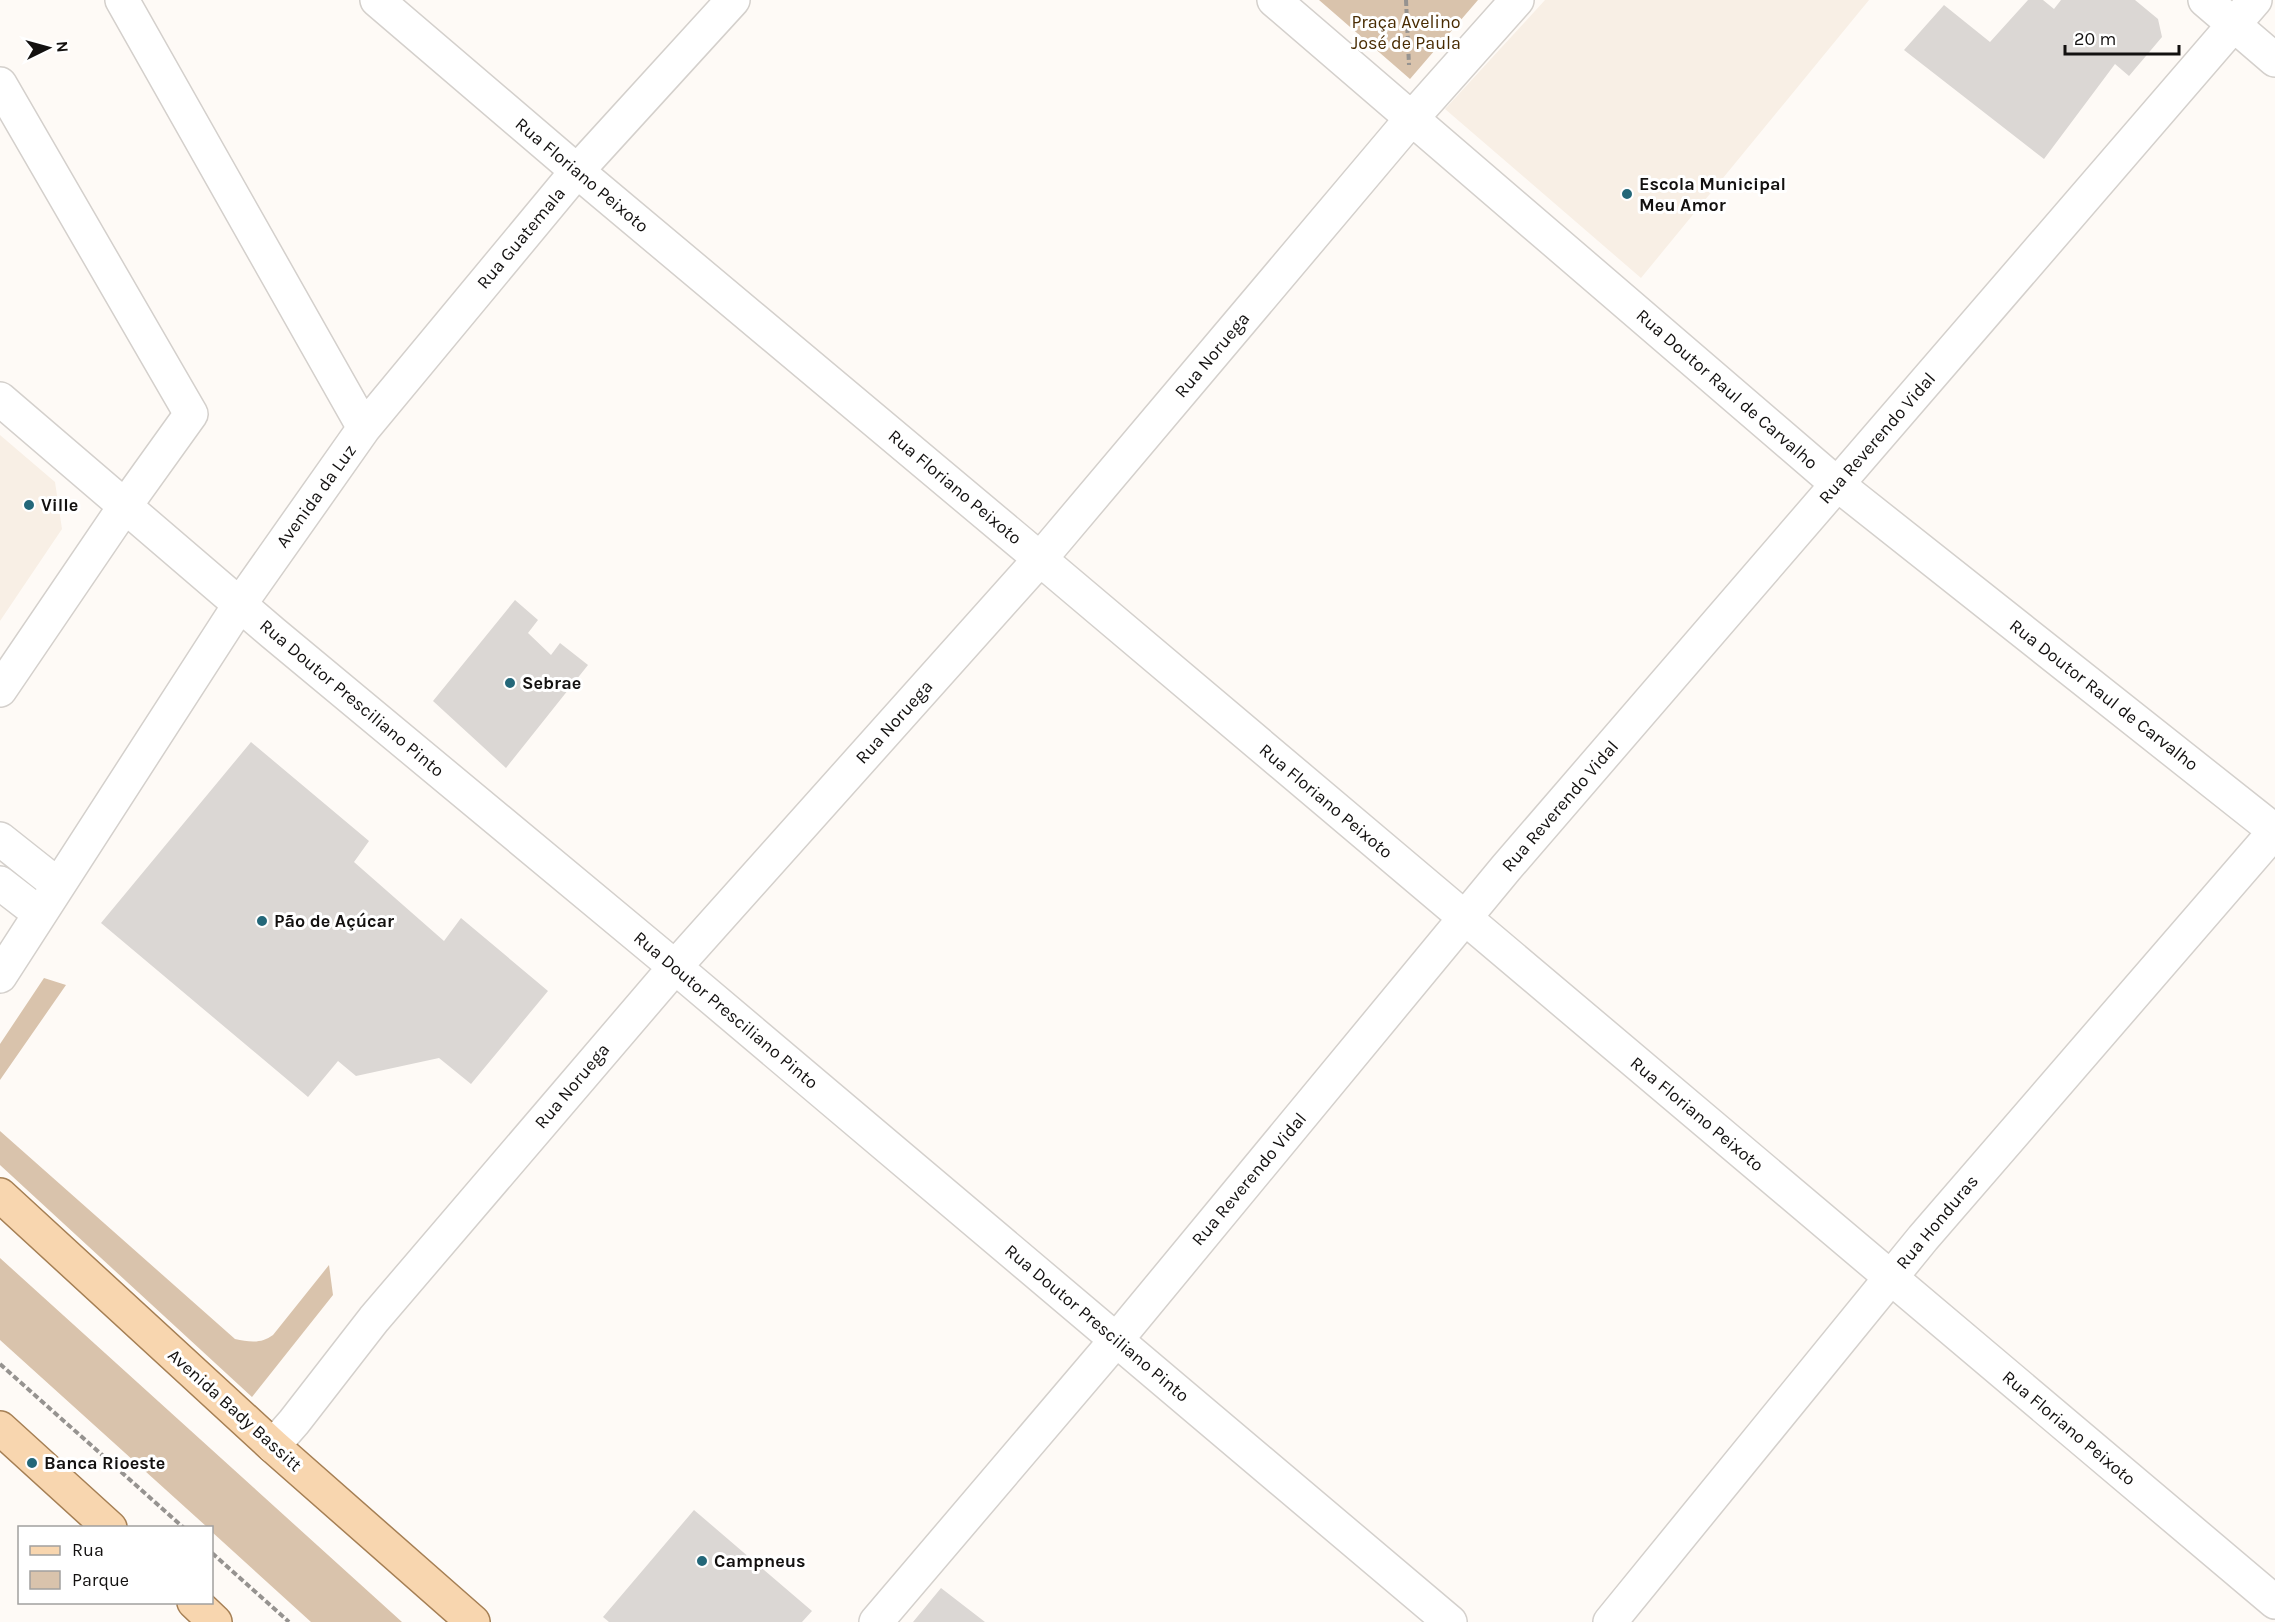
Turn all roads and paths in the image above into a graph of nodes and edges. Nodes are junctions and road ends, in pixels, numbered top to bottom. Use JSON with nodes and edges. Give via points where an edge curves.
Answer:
{"nodes":[{"id":1,"x":122,"y":0,"type":"edge"},
{"id":2,"x":377,"y":0,"type":"edge"},
{"id":3,"x":733,"y":0,"type":"edge"},
{"id":4,"x":1274,"y":0,"type":"edge"},
{"id":5,"x":1406,"y":0,"type":"edge"},
{"id":6,"x":1517,"y":0,"type":"edge"},
{"id":7,"x":2205,"y":0,"type":"edge"},
{"id":8,"x":2255,"y":0,"type":"edge"},
{"id":9,"x":2234,"y":25,"type":"junction"},
{"id":10,"x":2275,"y":60,"type":"edge"},
{"id":11,"x":0,"y":84,"type":"edge"},
{"id":12,"x":1412,"y":118,"type":"junction"},
{"id":13,"x":577,"y":171,"type":"junction"},
{"id":14,"x":0,"y":399,"type":"edge"},
{"id":15,"x":364,"y":428,"type":"junction"},
{"id":16,"x":1837,"y":484,"type":"junction"},
{"id":17,"x":125,"y":506,"type":"junction"},
{"id":18,"x":1040,"y":559,"type":"junction"},
{"id":19,"x":240,"y":604,"type":"junction"},
{"id":20,"x":0,"y":690,"type":"edge"},
{"id":21,"x":2275,"y":831,"type":"edge"},
{"id":22,"x":0,"y":839,"type":"edge"},
{"id":23,"x":0,"y":884,"type":"edge"},
{"id":24,"x":58,"y":885,"type":"junction"},
{"id":25,"x":40,"y":914,"type":"junction"},
{"id":26,"x":1464,"y":918,"type":"junction"},
{"id":27,"x":675,"y":967,"type":"junction"},
{"id":28,"x":0,"y":976,"type":"edge"},
{"id":29,"x":0,"y":1195,"type":"edge"},
{"id":30,"x":1890,"y":1277,"type":"junction"},
{"id":31,"x":1117,"y":1339,"type":"junction"},
{"id":32,"x":0,"y":1364,"type":"edge"},
{"id":33,"x":0,"y":1428,"type":"edge"},
{"id":34,"x":273,"y":1446,"type":"junction"},
{"id":35,"x":109,"y":1526,"type":"edge"},
{"id":36,"x":182,"y":1526,"type":"edge"},
{"id":37,"x":213,"y":1554,"type":"edge"},
{"id":38,"x":2275,"y":1602,"type":"edge"},
{"id":39,"x":196,"y":1604,"type":"edge"},
{"id":40,"x":215,"y":1622,"type":"edge"},
{"id":41,"x":289,"y":1622,"type":"edge"},
{"id":42,"x":473,"y":1622,"type":"edge"},
{"id":43,"x":876,"y":1622,"type":"edge"},
{"id":44,"x":1450,"y":1622,"type":"edge"},
{"id":45,"x":1610,"y":1622,"type":"edge"}],
"edges":[{"from":1,"to":15,"type":"street","name":"Avenida da Luz"},
{"from":2,"to":13,"type":"street","name":"Rua Floriano Peixoto"},
{"from":3,"to":13,"type":"street","name":"Rua Guatemala"},
{"from":4,"to":12,"type":"street","name":"Rua Doutor Raul de Carvalho"},
{"from":5,"to":12,"type":"path"},
{"from":6,"to":12,"type":"street","name":"Rua Noruega"},
{"from":7,"to":9,"type":"street"},
{"from":8,"to":9,"type":"street","name":"Rua Reverendo Vidal"},
{"from":9,"to":10,"type":"street"},
{"from":9,"to":16,"type":"street","name":"Rua Reverendo Vidal"},
{"from":11,"to":17,"type":"street","via":[[191,414]]},
{"from":12,"to":16,"type":"street","name":"Rua Doutor Raul de Carvalho"},
{"from":12,"to":18,"type":"street","name":"Rua Noruega"},
{"from":13,"to":15,"type":"street","name":"Rua Guatemala"},
{"from":13,"to":18,"type":"street","name":"Rua Floriano Peixoto"},
{"from":14,"to":17,"type":"street","name":"Rua Doutor Presciliano Pinto"},
{"from":15,"to":19,"type":"street","name":"Avenida da Luz"},
{"from":16,"to":21,"type":"street","name":"Rua Doutor Raul de Carvalho"},
{"from":16,"to":26,"type":"street","name":"Rua Reverendo Vidal"},
{"from":17,"to":19,"type":"street","name":"Rua Doutor Presciliano Pinto"},
{"from":17,"to":20,"type":"street"},
{"from":18,"to":26,"type":"street","name":"Rua Floriano Peixoto"},
{"from":18,"to":27,"type":"street","name":"Rua Noruega"},
{"from":19,"to":24,"type":"street","name":"Avenida da Luz"},
{"from":19,"to":27,"type":"street","name":"Rua Doutor Presciliano Pinto"},
{"from":21,"to":30,"type":"street","name":"Rua Honduras"},
{"from":22,"to":24,"type":"street"},
{"from":23,"to":25,"type":"street"},
{"from":24,"to":25,"type":"street","name":"Avenida da Luz"},
{"from":25,"to":28,"type":"street","name":"Avenida da Luz"},
{"from":26,"to":30,"type":"street","name":"Rua Floriano Peixoto"},
{"from":26,"to":31,"type":"street","name":"Rua Reverendo Vidal"},
{"from":27,"to":31,"type":"street","name":"Rua Doutor Presciliano Pinto"},
{"from":27,"to":34,"type":"street","name":"Rua Noruega","via":[[374,1319]]},
{"from":29,"to":34,"type":"main road","name":"Avenida Bady Bassitt"},
{"from":30,"to":38,"type":"street","name":"Rua Floriano Peixoto"},
{"from":30,"to":45,"type":"street","name":"Rua Honduras"},
{"from":31,"to":43,"type":"street","name":"Rua Reverendo Vidal"},
{"from":31,"to":44,"type":"street","name":"Rua Doutor Presciliano Pinto"},
{"from":32,"to":36,"type":"path"},
{"from":33,"to":35,"type":"main road"},
{"from":34,"to":42,"type":"main road","name":"Avenida Bady Bassitt"},
{"from":37,"to":41,"type":"path"},
{"from":39,"to":40,"type":"main road"}]}
